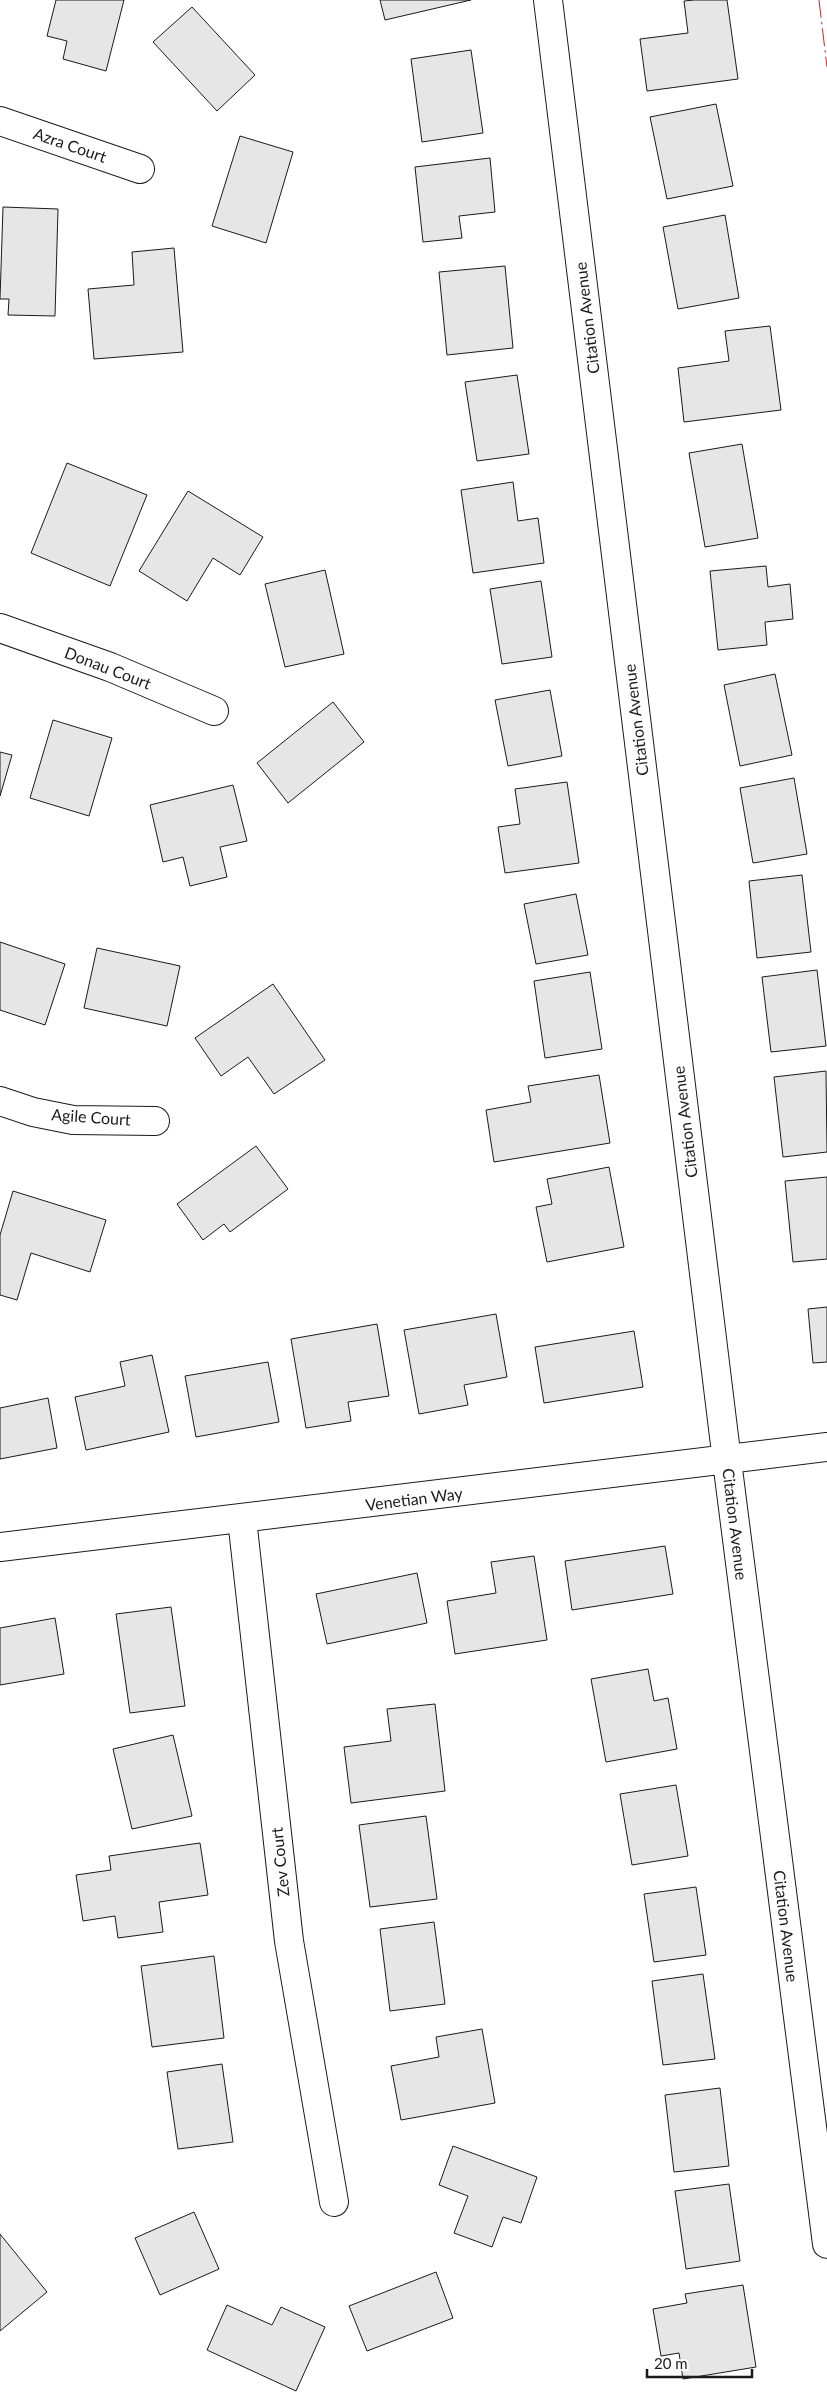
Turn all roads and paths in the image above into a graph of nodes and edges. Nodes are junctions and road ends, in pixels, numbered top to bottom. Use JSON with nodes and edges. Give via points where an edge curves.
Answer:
{"nodes":[{"id":1,"x":548,"y":0,"type":"edge"},
{"id":2,"x":0,"y":121,"type":"edge"},
{"id":3,"x":140,"y":169,"type":"dead end"},
{"id":4,"x":0,"y":628,"type":"edge"},
{"id":5,"x":214,"y":711,"type":"dead end"},
{"id":6,"x":0,"y":1101,"type":"edge"},
{"id":7,"x":155,"y":1121,"type":"dead end"},
{"id":8,"x":827,"y":1447,"type":"edge"},
{"id":9,"x":726,"y":1461,"type":"junction"},
{"id":10,"x":242,"y":1520,"type":"junction"},
{"id":11,"x":0,"y":1547,"type":"edge"},
{"id":12,"x":334,"y":2202,"type":"dead end"},
{"id":13,"x":827,"y":2244,"type":"edge"}],
"edges":[{"from":1,"to":9,"type":"street","name":"Citation Avenue"},
{"from":2,"to":3,"type":"street","name":"Azra Court"},
{"from":4,"to":5,"type":"street","name":"Donau Court","via":[[110,667]]},
{"from":6,"to":7,"type":"street","name":"Agile Court","via":[[72,1120]]},
{"from":8,"to":9,"type":"street","name":"Venetian Way"},
{"from":9,"to":10,"type":"street","name":"Venetian Way"},
{"from":9,"to":13,"type":"street","name":"Citation Avenue"},
{"from":10,"to":11,"type":"street","name":"Venetian Way"},
{"from":10,"to":12,"type":"street","name":"Zev Court","via":[[289,1941]]}]}
